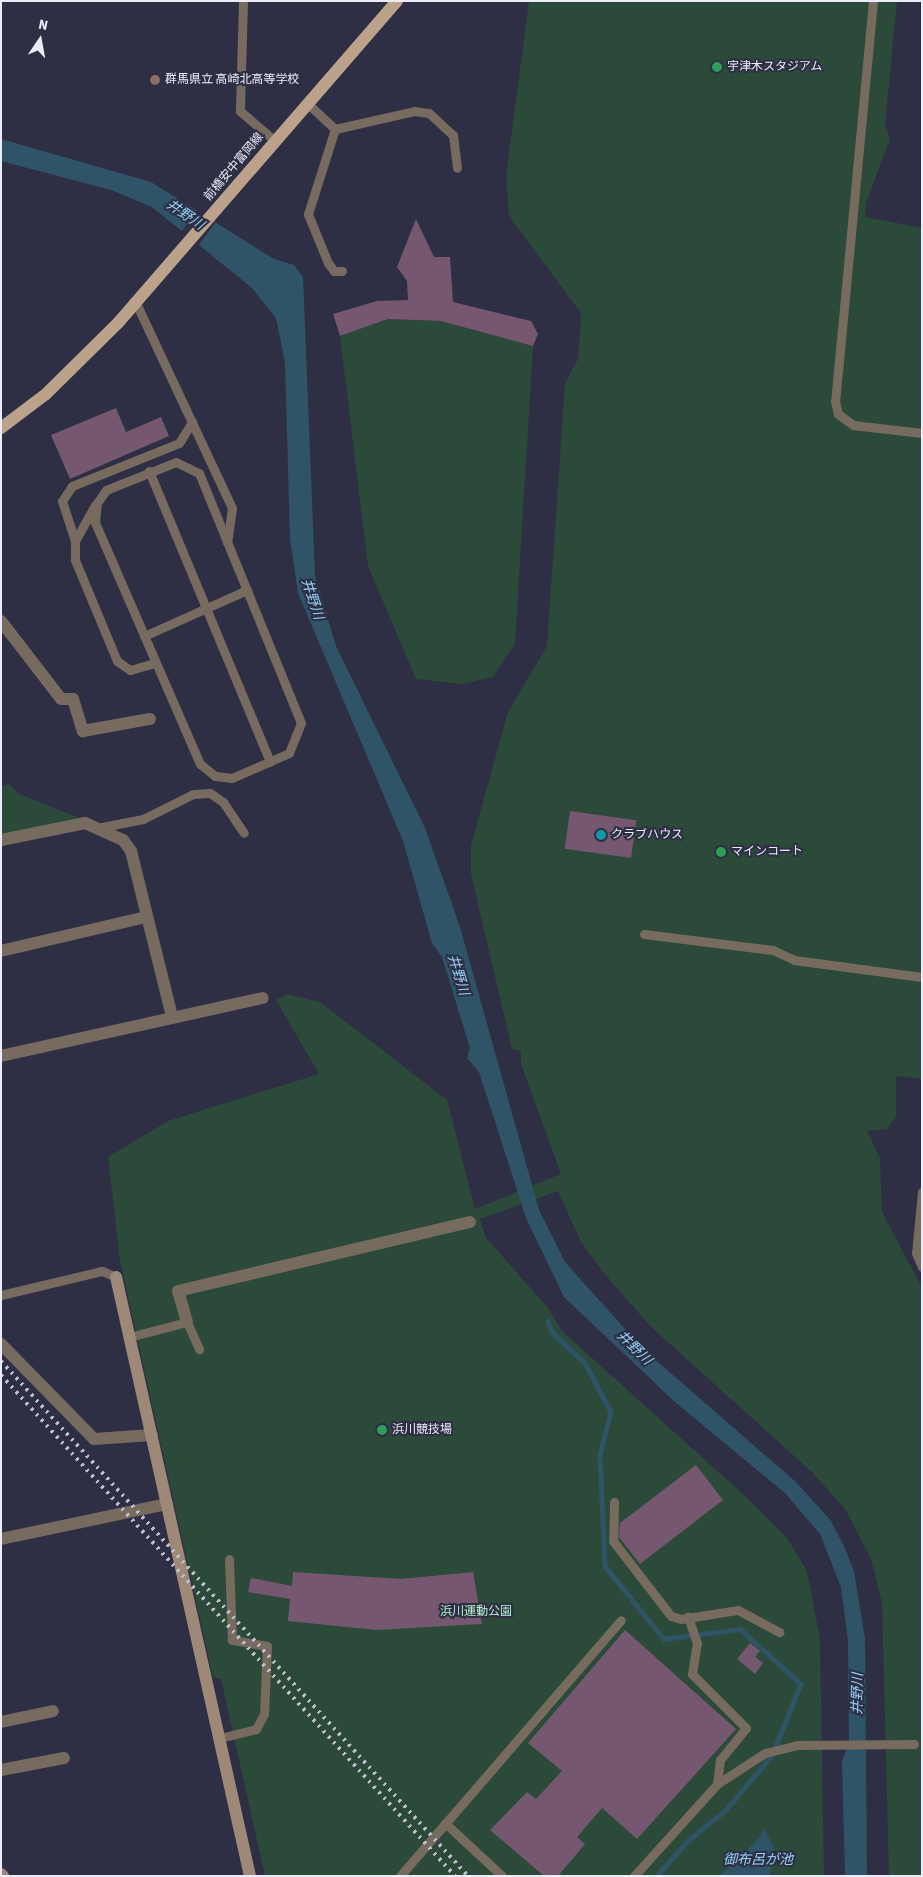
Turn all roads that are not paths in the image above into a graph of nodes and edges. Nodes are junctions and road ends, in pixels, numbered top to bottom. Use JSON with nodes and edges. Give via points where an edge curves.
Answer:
{"nodes":[{"id":1,"x":243,"y":1,"type":"edge"},
{"id":2,"x":397,"y":1,"type":"edge"},
{"id":3,"x":872,"y":1,"type":"edge"},
{"id":4,"x":307,"y":103,"type":"junction"},
{"id":5,"x":334,"y":129,"type":"junction"},
{"id":6,"x":275,"y":141,"type":"junction"},
{"id":7,"x":457,"y":168,"type":"dead end"},
{"id":8,"x":342,"y":271,"type":"dead end"},
{"id":9,"x":136,"y":303,"type":"junction"},
{"id":10,"x":192,"y":422,"type":"junction"},
{"id":11,"x":1,"y":428,"type":"edge"},
{"id":12,"x":922,"y":433,"type":"edge"},
{"id":13,"x":150,"y":471,"type":"junction"},
{"id":14,"x":97,"y":503,"type":"junction"},
{"id":15,"x":74,"y":541,"type":"junction"},
{"id":16,"x":227,"y":543,"type":"junction"},
{"id":17,"x":247,"y":590,"type":"junction"},
{"id":18,"x":207,"y":608,"type":"junction"},
{"id":19,"x":1,"y":620,"type":"edge"},
{"id":20,"x":144,"y":636,"type":"junction"},
{"id":21,"x":155,"y":663,"type":"junction"},
{"id":22,"x":150,"y":719,"type":"dead end"},
{"id":23,"x":270,"y":762,"type":"junction"},
{"id":24,"x":102,"y":827,"type":"junction"},
{"id":25,"x":244,"y":833,"type":"dead end"},
{"id":26,"x":1,"y":840,"type":"edge"},
{"id":27,"x":146,"y":917,"type":"junction"},
{"id":28,"x":644,"y":934,"type":"dead end"},
{"id":29,"x":1,"y":951,"type":"edge"},
{"id":30,"x":922,"y":977,"type":"edge"},
{"id":31,"x":264,"y":998,"type":"dead end"},
{"id":32,"x":172,"y":1017,"type":"junction"},
{"id":33,"x":1,"y":1056,"type":"edge"},
{"id":34,"x":922,"y":1192,"type":"edge"},
{"id":35,"x":922,"y":1198,"type":"edge"},
{"id":36,"x":470,"y":1222,"type":"dead end"},
{"id":37,"x":922,"y":1267,"type":"edge"},
{"id":38,"x":116,"y":1277,"type":"joint"},
{"id":39,"x":1,"y":1295,"type":"edge"},
{"id":40,"x":187,"y":1322,"type":"junction"},
{"id":41,"x":129,"y":1337,"type":"junction"},
{"id":42,"x":1,"y":1344,"type":"edge"},
{"id":43,"x":199,"y":1349,"type":"dead end"},
{"id":44,"x":152,"y":1435,"type":"junction"},
{"id":45,"x":614,"y":1502,"type":"dead end"},
{"id":46,"x":167,"y":1504,"type":"junction"},
{"id":47,"x":1,"y":1539,"type":"edge"},
{"id":48,"x":229,"y":1559,"type":"dead end"},
{"id":49,"x":688,"y":1617,"type":"junction"},
{"id":50,"x":621,"y":1620,"type":"dead end"},
{"id":51,"x":779,"y":1632,"type":"dead end"},
{"id":52,"x":53,"y":1711,"type":"dead end"},
{"id":53,"x":1,"y":1722,"type":"edge"},
{"id":54,"x":220,"y":1738,"type":"junction"},
{"id":55,"x":914,"y":1744,"type":"dead end"},
{"id":56,"x":64,"y":1758,"type":"dead end"},
{"id":57,"x":1,"y":1770,"type":"edge"},
{"id":58,"x":716,"y":1784,"type":"junction"},
{"id":59,"x":445,"y":1823,"type":"junction"},
{"id":60,"x":250,"y":1876,"type":"edge"},
{"id":61,"x":400,"y":1876,"type":"edge"},
{"id":62,"x":502,"y":1876,"type":"edge"},
{"id":63,"x":634,"y":1876,"type":"edge"}],
"edges":[{"from":1,"to":6,"type":"lane","via":[[240,110]]},
{"from":2,"to":4,"type":"main road","name":"前橋安中富岡線"},
{"from":3,"to":12,"type":"lane","via":[[835,401],[838,414],[853,425]]},
{"from":4,"to":5,"type":"lane"},
{"from":4,"to":6,"type":"main road","name":"前橋安中富岡線"},
{"from":5,"to":7,"type":"lane","via":[[414,111],[429,113],[453,135]]},
{"from":5,"to":8,"type":"lane","via":[[308,214],[328,263],[334,271]]},
{"from":6,"to":9,"type":"main road","name":"前橋安中富岡線"},
{"from":9,"to":10,"type":"lane"},
{"from":9,"to":11,"type":"main road","name":"前橋安中富岡線","via":[[46,394]]},
{"from":10,"to":15,"type":"lane","via":[[179,442],[72,486],[62,501]]},
{"from":10,"to":16,"type":"lane","via":[[232,508]]},
{"from":13,"to":14,"type":"lane","via":[[106,490]]},
{"from":13,"to":16,"type":"lane","via":[[176,462],[199,473]]},
{"from":13,"to":18,"type":"lane"},
{"from":14,"to":15,"type":"lane"},
{"from":14,"to":20,"type":"lane","via":[[94,522]]},
{"from":15,"to":21,"type":"lane","via":[[75,560],[117,662],[130,670]]},
{"from":16,"to":17,"type":"lane"},
{"from":17,"to":18,"type":"lane"},
{"from":17,"to":23,"type":"lane","via":[[301,723],[289,753]]},
{"from":18,"to":20,"type":"lane"},
{"from":18,"to":23,"type":"lane"},
{"from":19,"to":22,"type":"street","via":[[61,700],[73,699],[83,731]]},
{"from":20,"to":21,"type":"lane"},
{"from":21,"to":23,"type":"lane","via":[[207,772],[232,778]]},
{"from":24,"to":25,"type":"lane","via":[[143,819],[193,794],[210,793],[223,802]]},
{"from":24,"to":26,"type":"street","via":[[77,823]]},
{"from":24,"to":27,"type":"street","via":[[131,851]]},
{"from":27,"to":29,"type":"street"},
{"from":27,"to":32,"type":"street"},
{"from":28,"to":30,"type":"lane","via":[[773,950],[794,960]]},
{"from":31,"to":32,"type":"street"},
{"from":32,"to":33,"type":"street"},
{"from":34,"to":35,"type":"lane"},
{"from":35,"to":37,"type":"lane","via":[[916,1253]]},
{"from":36,"to":40,"type":"street","via":[[178,1291]]},
{"from":38,"to":39,"type":"lane","via":[[102,1271]]},
{"from":38,"to":41,"type":"street"},
{"from":40,"to":41,"type":"lane"},
{"from":40,"to":43,"type":"lane"},
{"from":41,"to":44,"type":"street"},
{"from":42,"to":44,"type":"street","via":[[94,1439]]},
{"from":44,"to":46,"type":"street"},
{"from":45,"to":49,"type":"lane","via":[[613,1541],[668,1613]]},
{"from":46,"to":47,"type":"street"},
{"from":46,"to":54,"type":"street"},
{"from":48,"to":54,"type":"lane","via":[[232,1640],[267,1646],[264,1714],[256,1729]]},
{"from":49,"to":51,"type":"lane","via":[[738,1610]]},
{"from":49,"to":58,"type":"lane","via":[[694,1633],[692,1674],[746,1728],[720,1760]]},
{"from":50,"to":59,"type":"lane"},
{"from":52,"to":53,"type":"street"},
{"from":54,"to":60,"type":"street"},
{"from":55,"to":58,"type":"lane","via":[[797,1745],[765,1753]]},
{"from":56,"to":57,"type":"street"},
{"from":58,"to":63,"type":"lane"},
{"from":59,"to":61,"type":"lane"},
{"from":59,"to":62,"type":"lane"}]}
